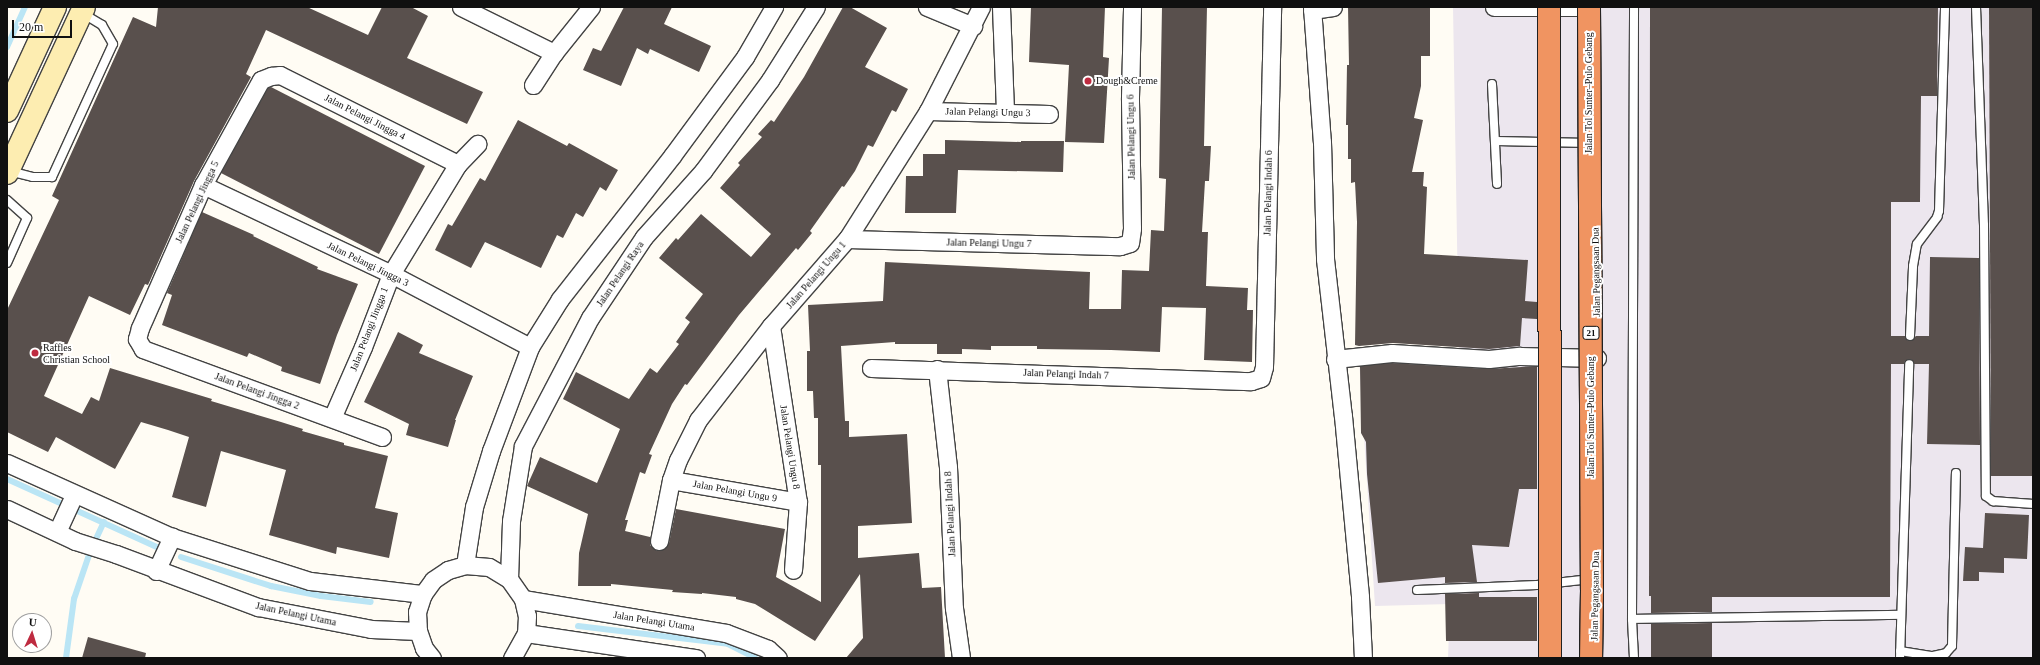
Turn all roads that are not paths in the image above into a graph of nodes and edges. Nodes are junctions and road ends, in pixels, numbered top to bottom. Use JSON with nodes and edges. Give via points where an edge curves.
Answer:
{"nodes":[{"id":1,"x":54,"y":7,"type":"edge"},
{"id":2,"x":461,"y":7,"type":"edge"},
{"id":3,"x":591,"y":7,"type":"edge"},
{"id":4,"x":774,"y":7,"type":"edge"},
{"id":5,"x":816,"y":7,"type":"edge"},
{"id":6,"x":927,"y":7,"type":"edge"},
{"id":7,"x":981,"y":7,"type":"edge"},
{"id":8,"x":1001,"y":7,"type":"edge"},
{"id":9,"x":1132,"y":7,"type":"edge"},
{"id":10,"x":1272,"y":7,"type":"edge"},
{"id":11,"x":1333,"y":7,"type":"edge"},
{"id":12,"x":1494,"y":7,"type":"edge"},
{"id":13,"x":1549,"y":7,"type":"edge"},
{"id":14,"x":1587,"y":7,"type":"edge"},
{"id":15,"x":1592,"y":7,"type":"edge"},
{"id":16,"x":1634,"y":7,"type":"edge"},
{"id":17,"x":1945,"y":7,"type":"edge"},
{"id":18,"x":1976,"y":7,"type":"edge"},
{"id":19,"x":1312,"y":8,"type":"edge"},
{"id":20,"x":83,"y":10,"type":"edge"},
{"id":21,"x":973,"y":26,"type":"junction"},
{"id":22,"x":554,"y":53,"type":"junction"},
{"id":23,"x":271,"y":76,"type":"joint"},
{"id":24,"x":1492,"y":84,"type":"dead end"},
{"id":25,"x":533,"y":85,"type":"dead end"},
{"id":26,"x":928,"y":110,"type":"junction"},
{"id":27,"x":7,"y":111,"type":"edge"},
{"id":28,"x":1006,"y":112,"type":"junction"},
{"id":29,"x":1048,"y":114,"type":"dead end"},
{"id":30,"x":1496,"y":141,"type":"junction"},
{"id":31,"x":477,"y":144,"type":"dead end"},
{"id":32,"x":1594,"y":144,"type":"junction"},
{"id":33,"x":458,"y":164,"type":"junction"},
{"id":34,"x":7,"y":172,"type":"edge"},
{"id":35,"x":1497,"y":184,"type":"dead end"},
{"id":36,"x":203,"y":186,"type":"junction"},
{"id":37,"x":7,"y":200,"type":"edge"},
{"id":38,"x":847,"y":239,"type":"junction"},
{"id":39,"x":1130,"y":243,"type":"joint"},
{"id":40,"x":7,"y":263,"type":"edge"},
{"id":41,"x":391,"y":274,"type":"junction"},
{"id":42,"x":771,"y":326,"type":"junction"},
{"id":43,"x":1910,"y":336,"type":"dead end"},
{"id":44,"x":137,"y":339,"type":"joint"},
{"id":45,"x":530,"y":347,"type":"junction"},
{"id":46,"x":1597,"y":358,"type":"junction"},
{"id":47,"x":1335,"y":359,"type":"junction"},
{"id":48,"x":1909,"y":364,"type":"dead end"},
{"id":49,"x":871,"y":368,"type":"dead end"},
{"id":50,"x":937,"y":370,"type":"junction"},
{"id":51,"x":1261,"y":378,"type":"joint"},
{"id":52,"x":332,"y":418,"type":"junction"},
{"id":53,"x":382,"y":437,"type":"dead end"},
{"id":54,"x":7,"y":463,"type":"edge"},
{"id":55,"x":1956,"y":472,"type":"dead end"},
{"id":56,"x":671,"y":480,"type":"junction"},
{"id":57,"x":72,"y":500,"type":"junction"},
{"id":58,"x":798,"y":502,"type":"junction"},
{"id":59,"x":2033,"y":504,"type":"edge"},
{"id":60,"x":7,"y":509,"type":"edge"},
{"id":61,"x":58,"y":530,"type":"junction"},
{"id":62,"x":172,"y":537,"type":"junction"},
{"id":63,"x":659,"y":541,"type":"dead end"},
{"id":64,"x":465,"y":565,"type":"junction"},
{"id":65,"x":793,"y":570,"type":"dead end"},
{"id":66,"x":156,"y":571,"type":"junction"},
{"id":67,"x":509,"y":579,"type":"junction"},
{"id":68,"x":1595,"y":579,"type":"junction"},
{"id":69,"x":1417,"y":590,"type":"dead end"},
{"id":70,"x":423,"y":594,"type":"junction"},
{"id":71,"x":523,"y":599,"type":"junction"},
{"id":72,"x":1900,"y":615,"type":"junction"},
{"id":73,"x":1632,"y":619,"type":"junction"},
{"id":74,"x":418,"y":631,"type":"junction"},
{"id":75,"x":526,"y":633,"type":"junction"},
{"id":76,"x":1900,"y":654,"type":"edge"},
{"id":77,"x":432,"y":658,"type":"edge"},
{"id":78,"x":512,"y":658,"type":"edge"},
{"id":79,"x":696,"y":658,"type":"edge"},
{"id":80,"x":778,"y":658,"type":"edge"},
{"id":81,"x":961,"y":658,"type":"edge"},
{"id":82,"x":1363,"y":658,"type":"edge"},
{"id":83,"x":1550,"y":658,"type":"edge"},
{"id":84,"x":1591,"y":658,"type":"edge"},
{"id":85,"x":1594,"y":658,"type":"edge"},
{"id":86,"x":1634,"y":658,"type":"edge"}],
"edges":[{"from":1,"to":27,"type":"main road"},
{"from":2,"to":22,"type":"street"},
{"from":3,"to":22,"type":"street"},
{"from":4,"to":45,"type":"street","via":[[745,57],[672,156],[560,299]]},
{"from":5,"to":67,"type":"street","name":"Jalan Pelangi Raya","via":[[770,80],[703,171],[644,237],[590,318],[523,446],[511,521]]},
{"from":6,"to":21,"type":"street"},
{"from":7,"to":21,"type":"street","name":"Jalan Pelangi Ungu 1"},
{"from":8,"to":28,"type":"street"},
{"from":9,"to":39,"type":"street","name":"Jalan Pelangi Ungu 6"},
{"from":10,"to":51,"type":"street","name":"Jalan Pelangi Indah 6","via":[[1264,367]]},
{"from":11,"to":19,"type":"street"},
{"from":12,"to":14,"type":"street"},
{"from":13,"to":83,"type":"highway","bridge":true},
{"from":14,"to":84,"type":"highway","name":"Jalan Tol Sunter–Pulo Gebang","number":"21","bridge":true},
{"from":15,"to":32,"type":"main road","name":"Jalan Pegangsaan Dua"},
{"from":16,"to":73,"type":"lane"},
{"from":17,"to":43,"type":"lane","via":[[1939,211],[1917,244],[1913,266]]},
{"from":18,"to":59,"type":"lane","via":[[1984,226],[1986,496],[1993,501]]},
{"from":19,"to":47,"type":"street","via":[[1322,142],[1325,259]]},
{"from":20,"to":34,"type":"main road"},
{"from":20,"to":34,"type":"lane","via":[[102,25],[113,44],[52,177],[33,177]]},
{"from":21,"to":26,"type":"street","name":"Jalan Pelangi Ungu 1"},
{"from":22,"to":25,"type":"street"},
{"from":23,"to":33,"type":"street","name":"Jalan Pelangi Jingga 4","via":[[280,75]]},
{"from":23,"to":36,"type":"street","name":"Jalan Pelangi Jingga 5","via":[[261,80]]},
{"from":24,"to":30,"type":"lane"},
{"from":26,"to":28,"type":"street","name":"Jalan Pelangi Ungu 3"},
{"from":26,"to":38,"type":"street","name":"Jalan Pelangi Ungu 1"},
{"from":28,"to":29,"type":"street","name":"Jalan Pelangi Ungu 3"},
{"from":30,"to":32,"type":"lane"},
{"from":30,"to":35,"type":"lane"},
{"from":31,"to":33,"type":"street","name":"Jalan Pelangi Jingga 1"},
{"from":32,"to":46,"type":"main road","name":"Jalan Pegangsaan Dua"},
{"from":33,"to":41,"type":"street","name":"Jalan Pelangi Jingga 1"},
{"from":36,"to":41,"type":"street","name":"Jalan Pelangi Jingga 3"},
{"from":36,"to":44,"type":"street","name":"Jalan Pelangi Jingga 5"},
{"from":37,"to":40,"type":"lane","via":[[27,218]]},
{"from":38,"to":39,"type":"street","name":"Jalan Pelangi Ungu 7","via":[[1120,246]]},
{"from":38,"to":42,"type":"street","name":"Jalan Pelangi Ungu 1"},
{"from":41,"to":45,"type":"street","name":"Jalan Pelangi Jingga 3"},
{"from":41,"to":52,"type":"street","name":"Jalan Pelangi Jingga 1"},
{"from":42,"to":56,"type":"street","name":"Jalan Pelangi Ungu 1","via":[[698,420]]},
{"from":42,"to":58,"type":"street","name":"Jalan Pelangi Ungu 8"},
{"from":44,"to":52,"type":"street","name":"Jalan Pelangi Jingga 2","via":[[143,349]]},
{"from":45,"to":64,"type":"street","via":[[489,458],[474,507]]},
{"from":46,"to":47,"type":"street","via":[[1520,356],[1489,359],[1392,353]]},
{"from":46,"to":68,"type":"main road","name":"Jalan Pegangsaan Dua"},
{"from":47,"to":82,"type":"street","via":[[1343,416],[1360,597]]},
{"from":48,"to":72,"type":"lane"},
{"from":49,"to":50,"type":"street","name":"Jalan Pelangi Indah 7"},
{"from":50,"to":51,"type":"street","name":"Jalan Pelangi Indah 7","via":[[1251,382]]},
{"from":50,"to":81,"type":"street","name":"Jalan Pelangi Indah 8","via":[[948,467],[954,608]]},
{"from":52,"to":53,"type":"street","name":"Jalan Pelangi Jingga 2"},
{"from":54,"to":57,"type":"street"},
{"from":55,"to":76,"type":"lane","via":[[1952,646],[1946,653],[1933,656]]},
{"from":56,"to":58,"type":"street","name":"Jalan Pelangi Ungu 9"},
{"from":56,"to":63,"type":"street","name":"Jalan Pelangi Ungu 1"},
{"from":57,"to":61,"type":"street"},
{"from":57,"to":62,"type":"street"},
{"from":58,"to":65,"type":"street","name":"Jalan Pelangi Ungu 8"},
{"from":60,"to":61,"type":"street","name":"Jalan Pelangi Utama"},
{"from":61,"to":66,"type":"street","name":"Jalan Pelangi Utama"},
{"from":62,"to":66,"type":"street"},
{"from":62,"to":70,"type":"street","via":[[310,581]]},
{"from":64,"to":67,"type":"street","via":[[488,568]]},
{"from":64,"to":70,"type":"street","via":[[448,570],[433,580]]},
{"from":66,"to":74,"type":"street","name":"Jalan Pelangi Utama","via":[[258,608],[371,629]]},
{"from":67,"to":71,"type":"street"},
{"from":68,"to":69,"type":"lane","via":[[1537,585]]},
{"from":68,"to":85,"type":"main road","name":"Jalan Pegangsaan Dua"},
{"from":70,"to":74,"type":"street","via":[[417,612]]},
{"from":71,"to":75,"type":"street","via":[[527,616]]},
{"from":71,"to":80,"type":"street","name":"Jalan Pelangi Utama","via":[[726,633],[768,649]]},
{"from":72,"to":73,"type":"lane"},
{"from":72,"to":76,"type":"lane"},
{"from":73,"to":86,"type":"lane"},
{"from":74,"to":77,"type":"street","via":[[424,648]]},
{"from":75,"to":78,"type":"street"},
{"from":75,"to":79,"type":"street"}]}
